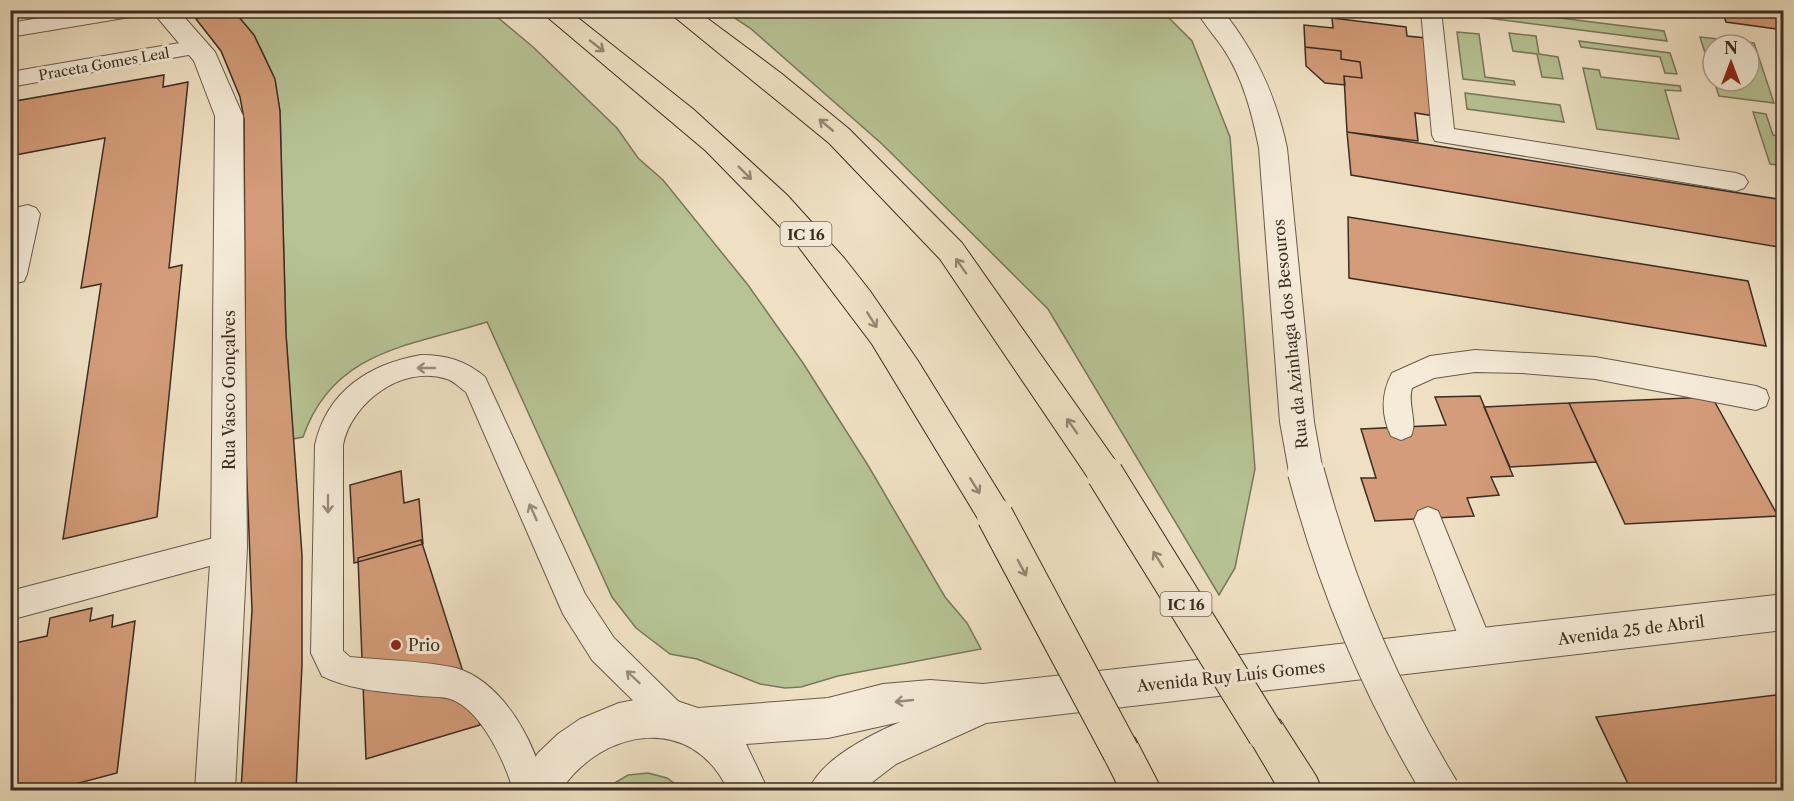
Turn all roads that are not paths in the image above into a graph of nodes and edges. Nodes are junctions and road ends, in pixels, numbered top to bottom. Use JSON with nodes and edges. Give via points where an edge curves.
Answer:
{"nodes":[{"id":1,"x":130,"y":10,"type":"edge"},
{"id":2,"x":163,"y":10,"type":"edge"},
{"id":3,"x":551,"y":10,"type":"edge"},
{"id":4,"x":678,"y":10,"type":"edge"},
{"id":5,"x":1208,"y":10,"type":"edge"},
{"id":6,"x":1431,"y":10,"type":"edge"},
{"id":7,"x":10,"y":30,"type":"edge"},
{"id":8,"x":197,"y":47,"type":"junction"},
{"id":9,"x":10,"y":80,"type":"edge"},
{"id":10,"x":1736,"y":182,"type":"dead end"},
{"id":11,"x":10,"y":218,"type":"edge"},
{"id":12,"x":12,"y":281,"type":"edge"},
{"id":13,"x":1756,"y":398,"type":"dead end"},
{"id":14,"x":1401,"y":428,"type":"dead end"},
{"id":15,"x":1428,"y":520,"type":"dead end"},
{"id":16,"x":229,"y":548,"type":"junction"},
{"id":17,"x":10,"y":606,"type":"edge"},
{"id":18,"x":1784,"y":612,"type":"edge"},
{"id":19,"x":1478,"y":648,"type":"junction"},
{"id":20,"x":983,"y":704,"type":"junction"},
{"id":21,"x":686,"y":724,"type":"junction"},
{"id":22,"x":215,"y":790,"type":"edge"},
{"id":23,"x":529,"y":790,"type":"edge"},
{"id":24,"x":537,"y":790,"type":"edge"},
{"id":25,"x":748,"y":790,"type":"edge"},
{"id":26,"x":829,"y":790,"type":"edge"},
{"id":27,"x":1142,"y":790,"type":"edge"},
{"id":28,"x":1302,"y":790,"type":"edge"},
{"id":29,"x":1441,"y":790,"type":"edge"}],
"edges":[{"from":1,"to":7,"type":"lane"},
{"from":2,"to":8,"type":"street","name":"Rua Vasco Gonçalves"},
{"from":3,"to":27,"type":"highway","number":"IC 16","one_way":true,"bridge":true,"via":[[665,100],[806,233],[858,299],[994,516]]},
{"from":28,"to":4,"type":"highway","number":"IC 16","one_way":true,"bridge":true,"via":[[1105,474],[951,251],[839,136]]},
{"from":5,"to":29,"type":"street","name":"Rua da Azinhaga dos Besouros","bridge":true,"via":[[1246,62],[1267,116],[1297,422],[1318,519],[1373,666],[1413,747]]},
{"from":6,"to":10,"type":"lane","via":[[1443,135]]},
{"from":8,"to":9,"type":"lane","name":"Praceta Gomes Leal"},
{"from":8,"to":16,"type":"street","name":"Rua Vasco Gonçalves","via":[[206,58],[229,116]]},
{"from":11,"to":12,"type":"lane","via":[[28,214]]},
{"from":13,"to":14,"type":"lane","via":[[1595,368],[1475,361],[1430,367],[1401,381],[1396,396]]},
{"from":15,"to":19,"type":"lane"},
{"from":16,"to":17,"type":"lane"},
{"from":16,"to":22,"type":"street","name":"Rua Vasco Gonçalves"},
{"from":18,"to":19,"type":"street","name":"Avenida 25 de Abril"},
{"from":19,"to":20,"type":"street","name":"Avenida Ruy Luís Gomes"},
{"from":20,"to":21,"type":"street","name":"Avenida Ruy Luís Gomes","one_way":true,"via":[[930,699],[883,704],[828,718]]},
{"from":20,"to":26,"type":"street","name":"Avenida Ruy Luís Gomes","via":[[882,750]]},
{"from":21,"to":23,"type":"lane","one_way":true,"via":[[603,649],[574,604],[476,385],[454,369],[423,366],[393,371],[361,390],[338,416],[328,446],[327,653],[333,664],[348,672],[455,684],[468,689],[479,698],[519,756]]},
{"from":21,"to":24,"type":"street","name":"Avenida Ruy Luís Gomes","via":[[646,717],[618,722],[592,733],[567,752]]},
{"from":21,"to":25,"type":"street","via":[[726,751],[738,766]]}]}
